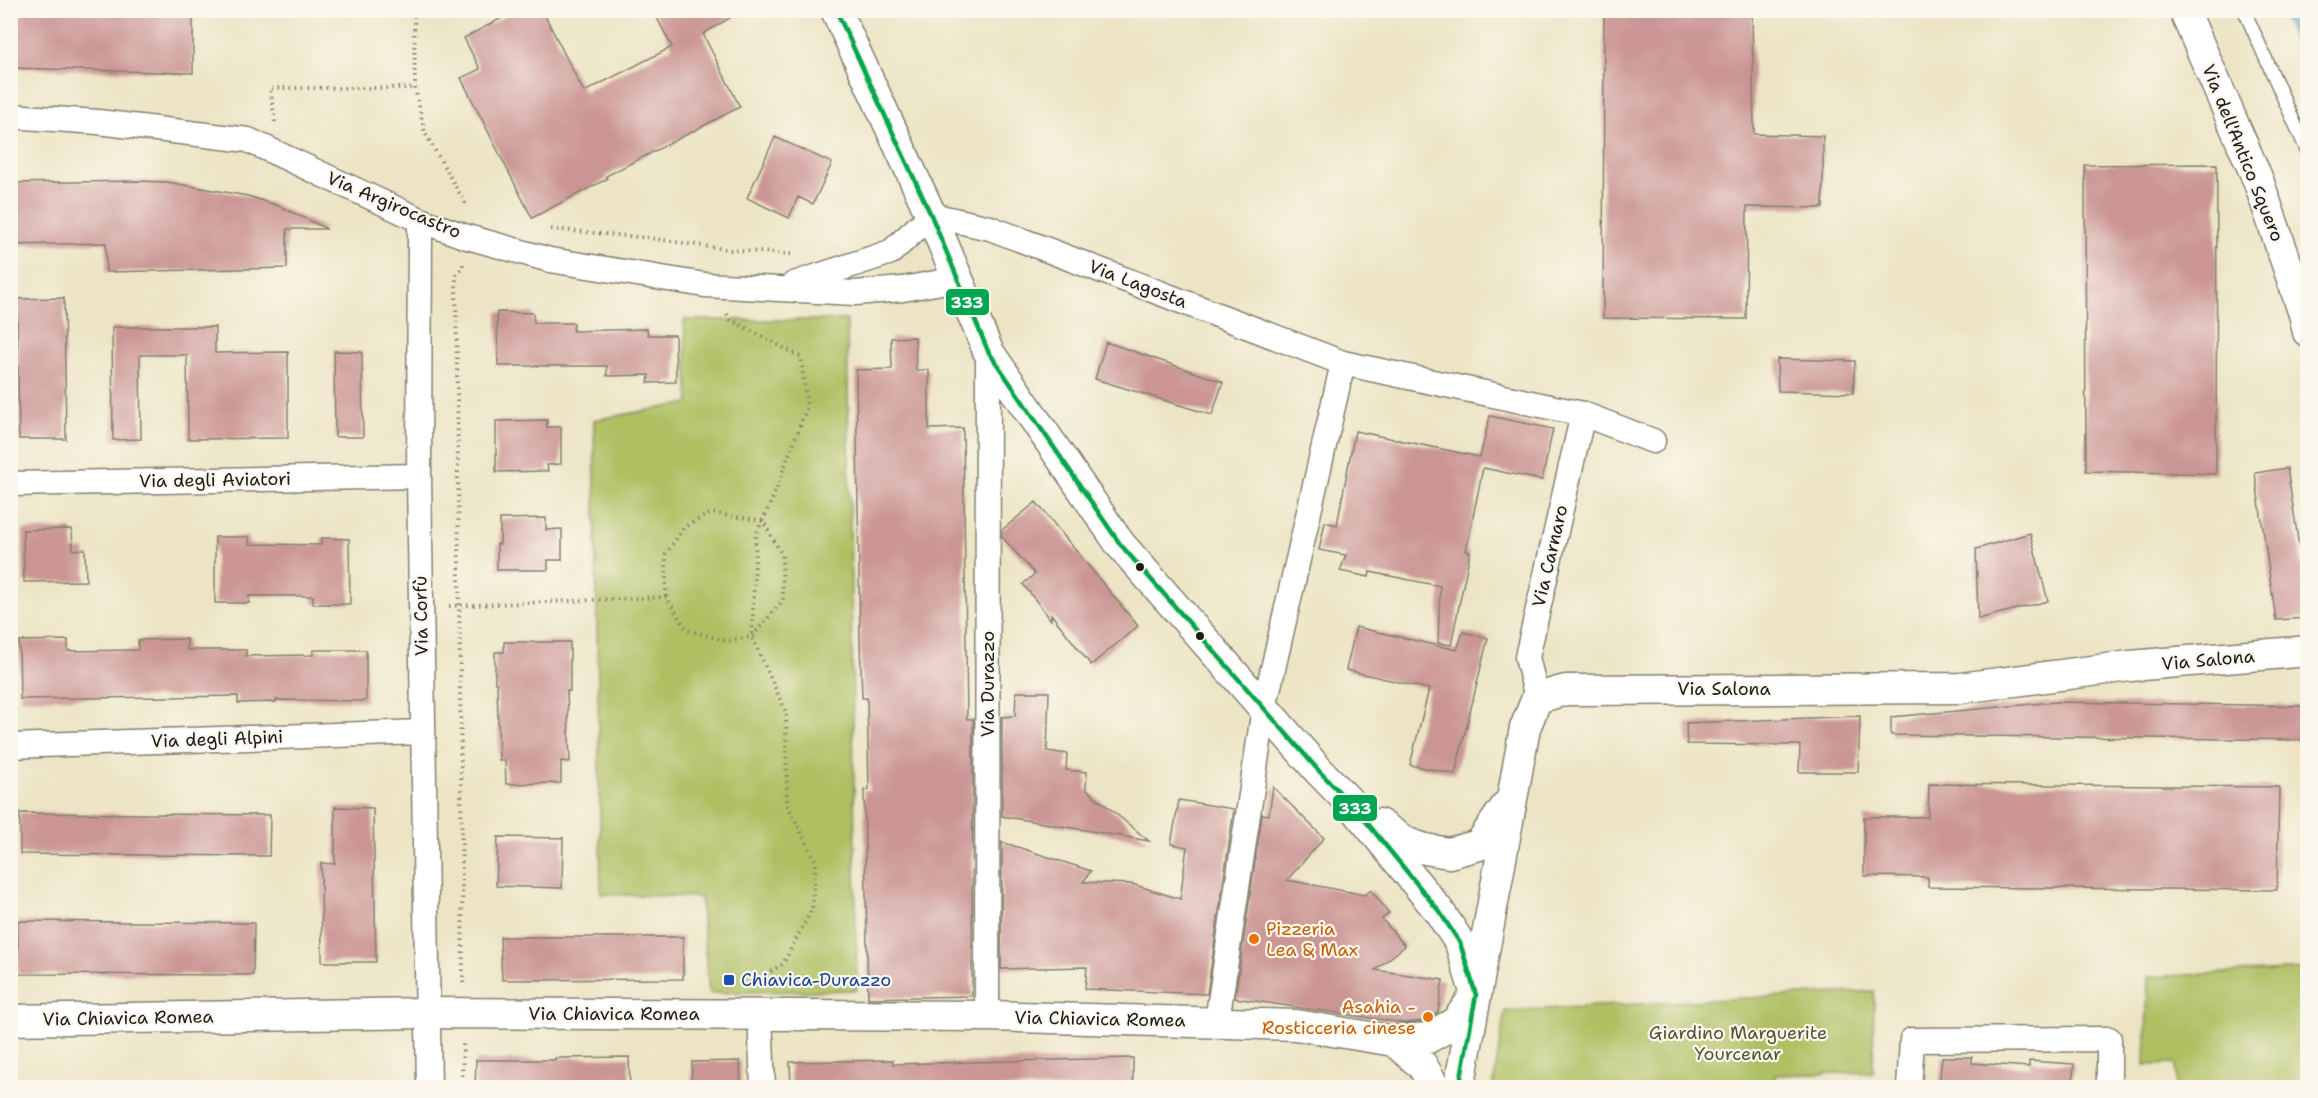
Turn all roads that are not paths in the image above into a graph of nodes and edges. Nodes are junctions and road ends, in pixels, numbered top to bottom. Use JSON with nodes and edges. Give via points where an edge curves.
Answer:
{"nodes":[{"id":1,"x":836,"y":10,"type":"edge"},
{"id":2,"x":2184,"y":10,"type":"edge"},
{"id":3,"x":2244,"y":10,"type":"edge"},
{"id":4,"x":10,"y":116,"type":"edge"},
{"id":5,"x":2307,"y":153,"type":"edge"},
{"id":6,"x":931,"y":215,"type":"junction"},
{"id":7,"x":420,"y":220,"type":"junction"},
{"id":8,"x":957,"y":279,"type":"junction"},
{"id":9,"x":780,"y":288,"type":"junction"},
{"id":10,"x":2307,"y":332,"type":"edge"},
{"id":11,"x":988,"y":351,"type":"junction"},
{"id":12,"x":1343,"y":363,"type":"junction"},
{"id":13,"x":1583,"y":414,"type":"junction"},
{"id":14,"x":1653,"y":441,"type":"dead end"},
{"id":15,"x":418,"y":476,"type":"junction"},
{"id":16,"x":10,"y":484,"type":"edge"},
{"id":17,"x":2307,"y":651,"type":"edge"},
{"id":18,"x":1538,"y":698,"type":"junction"},
{"id":19,"x":1264,"y":708,"type":"junction"},
{"id":20,"x":423,"y":732,"type":"junction"},
{"id":21,"x":10,"y":746,"type":"edge"},
{"id":22,"x":1512,"y":798,"type":"junction"},
{"id":23,"x":1355,"y":808,"type":"junction"},
{"id":24,"x":1476,"y":995,"type":"junction"},
{"id":25,"x":426,"y":1013,"type":"junction"},
{"id":26,"x":760,"y":1014,"type":"junction"},
{"id":27,"x":987,"y":1016,"type":"junction"},
{"id":28,"x":10,"y":1020,"type":"edge"},
{"id":29,"x":1217,"y":1021,"type":"junction"},
{"id":30,"x":1394,"y":1041,"type":"junction"},
{"id":31,"x":429,"y":1088,"type":"edge"},
{"id":32,"x":763,"y":1088,"type":"edge"},
{"id":33,"x":1435,"y":1088,"type":"edge"},
{"id":34,"x":1459,"y":1088,"type":"edge"},
{"id":35,"x":1910,"y":1088,"type":"edge"},
{"id":36,"x":2109,"y":1088,"type":"edge"}],
"edges":[{"from":1,"to":6,"type":"street"},
{"from":2,"to":10,"type":"street","name":"Via dell'Antico Squero","via":[[2258,180]]},
{"from":3,"to":5,"type":"lane"},
{"from":4,"to":7,"type":"street","name":"Via Argirocastro","via":[[248,140]]},
{"from":6,"to":8,"type":"street"},
{"from":6,"to":9,"type":"street","name":"Via Argirocastro","via":[[891,252]]},
{"from":6,"to":12,"type":"street","name":"Via Lagosta","via":[[990,228]]},
{"from":7,"to":9,"type":"street","name":"Via Argirocastro","via":[[550,260],[705,285]]},
{"from":7,"to":15,"type":"street","name":"Via Corfù"},
{"from":8,"to":9,"type":"street","name":"Via Argirocastro","via":[[855,293]]},
{"from":8,"to":11,"type":"street"},
{"from":11,"to":19,"type":"street","via":[[1120,544]]},
{"from":11,"to":27,"type":"street","name":"Via Durazzo"},
{"from":12,"to":13,"type":"street","name":"Via Lagosta"},
{"from":12,"to":19,"type":"street"},
{"from":13,"to":14,"type":"street","name":"Via Lagosta"},
{"from":13,"to":18,"type":"street","name":"Via Carnaro","via":[[1527,657]]},
{"from":15,"to":16,"type":"street","name":"Via degli Aviatori"},
{"from":15,"to":20,"type":"street","name":"Via Corfù"},
{"from":17,"to":18,"type":"street","name":"Via Salona","via":[[2130,666],[1960,688],[1566,690]]},
{"from":18,"to":22,"type":"street","via":[[1525,728]]},
{"from":19,"to":23,"type":"street"},
{"from":19,"to":29,"type":"street"},
{"from":20,"to":21,"type":"street","name":"Via degli Alpini"},
{"from":20,"to":25,"type":"street","name":"Via Corfù"},
{"from":22,"to":23,"type":"street","via":[[1479,844],[1449,853],[1407,843]]},
{"from":22,"to":24,"type":"street"},
{"from":23,"to":24,"type":"street","via":[[1439,911],[1460,943]]},
{"from":24,"to":30,"type":"street","name":"Via Chiavica Romea","via":[[1456,1022],[1428,1038]]},
{"from":24,"to":34,"type":"street"},
{"from":25,"to":26,"type":"street","name":"Via Chiavica Romea"},
{"from":25,"to":28,"type":"street","name":"Via Chiavica Romea"},
{"from":25,"to":31,"type":"street","name":"Via Corfù"},
{"from":26,"to":27,"type":"street","name":"Via Chiavica Romea"},
{"from":26,"to":32,"type":"street"},
{"from":27,"to":29,"type":"street","name":"Via Chiavica Romea"},
{"from":29,"to":30,"type":"street","name":"Via Chiavica Romea","via":[[1296,1025]]},
{"from":30,"to":33,"type":"street","via":[[1422,1065]]},
{"from":35,"to":36,"type":"street","via":[[1912,1040],[2109,1039]]}]}
